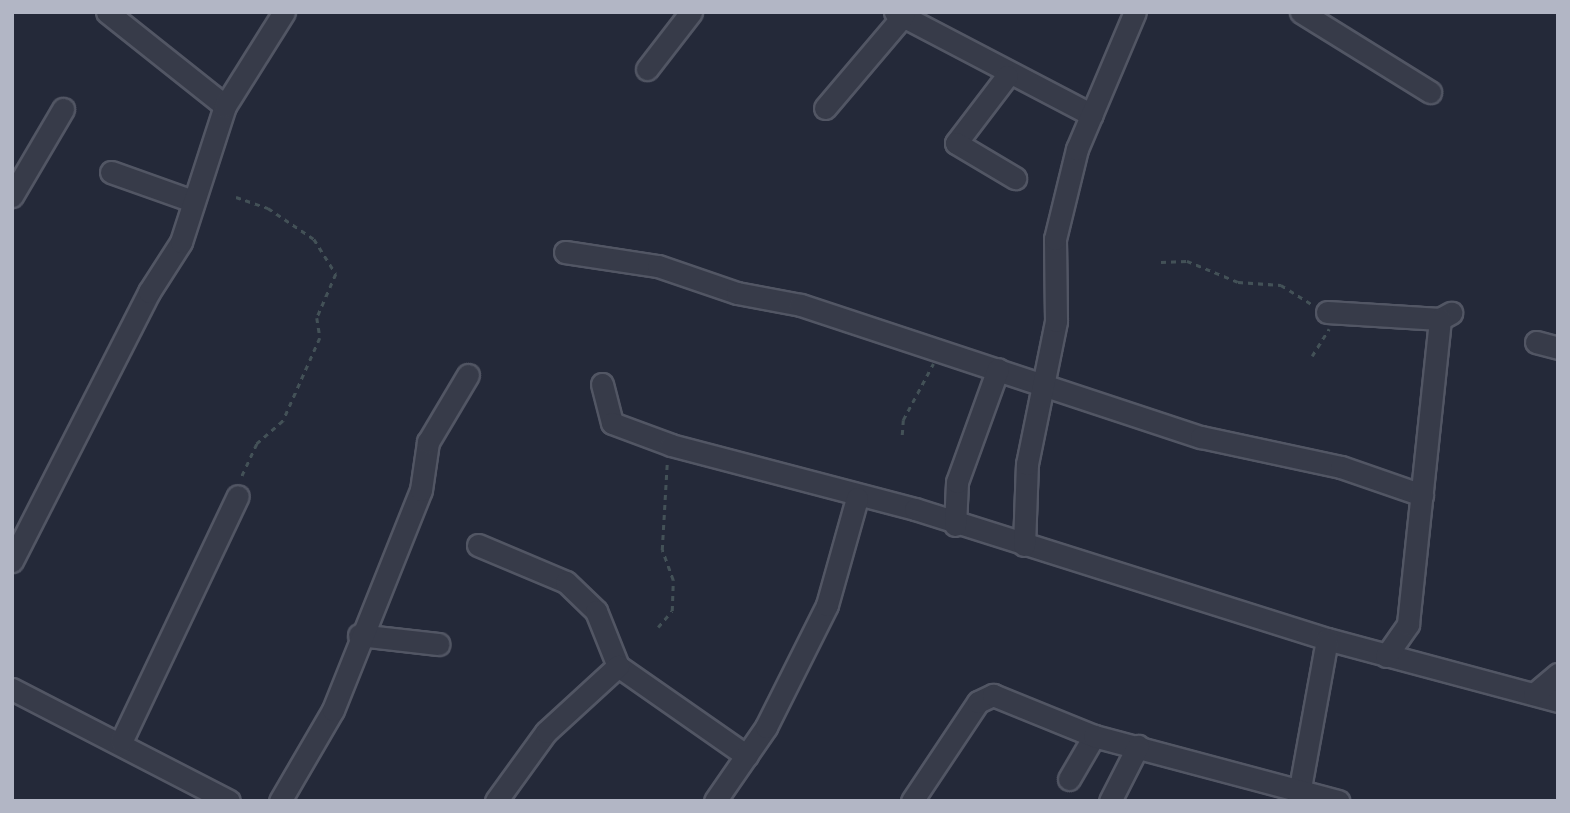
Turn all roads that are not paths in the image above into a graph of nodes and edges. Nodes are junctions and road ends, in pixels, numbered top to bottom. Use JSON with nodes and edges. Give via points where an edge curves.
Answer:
{"nodes":[{"id":1,"x":107,"y":12,"type":"edge"},
{"id":2,"x":284,"y":12,"type":"edge"},
{"id":3,"x":691,"y":12,"type":"edge"},
{"id":4,"x":1135,"y":12,"type":"edge"},
{"id":5,"x":1301,"y":12,"type":"edge"},
{"id":6,"x":899,"y":14,"type":"edge"},
{"id":7,"x":647,"y":69,"type":"dead end"},
{"id":8,"x":1007,"y":76,"type":"junction"},
{"id":9,"x":1430,"y":92,"type":"dead end"},
{"id":10,"x":225,"y":106,"type":"junction"},
{"id":11,"x":825,"y":108,"type":"dead end"},
{"id":12,"x":63,"y":109,"type":"dead end"},
{"id":13,"x":1092,"y":115,"type":"junction"},
{"id":14,"x":111,"y":172,"type":"dead end"},
{"id":15,"x":1015,"y":177,"type":"dead end"},
{"id":16,"x":14,"y":188,"type":"edge"},
{"id":17,"x":190,"y":200,"type":"junction"},
{"id":18,"x":565,"y":252,"type":"dead end"},
{"id":19,"x":1327,"y":312,"type":"road end"},
{"id":20,"x":1536,"y":342,"type":"dead end"},
{"id":21,"x":1558,"y":348,"type":"edge"},
{"id":22,"x":998,"y":369,"type":"junction"},
{"id":23,"x":468,"y":375,"type":"dead end"},
{"id":24,"x":1044,"y":383,"type":"junction"},
{"id":25,"x":602,"y":384,"type":"dead end"},
{"id":26,"x":238,"y":491,"type":"road end"},
{"id":27,"x":1422,"y":495,"type":"junction"},
{"id":28,"x":857,"y":498,"type":"junction"},
{"id":29,"x":955,"y":525,"type":"junction"},
{"id":30,"x":478,"y":545,"type":"dead end"},
{"id":31,"x":1024,"y":545,"type":"junction"},
{"id":32,"x":12,"y":561,"type":"edge"},
{"id":33,"x":359,"y":635,"type":"junction"},
{"id":34,"x":1327,"y":639,"type":"junction"},
{"id":35,"x":438,"y":644,"type":"dead end"},
{"id":36,"x":1386,"y":656,"type":"junction"},
{"id":37,"x":618,"y":666,"type":"junction"},
{"id":38,"x":1558,"y":674,"type":"edge"},
{"id":39,"x":12,"y":689,"type":"edge"},
{"id":40,"x":1534,"y":694,"type":"junction"},
{"id":41,"x":1558,"y":701,"type":"edge"},
{"id":42,"x":1094,"y":736,"type":"junction"},
{"id":43,"x":121,"y":742,"type":"junction"},
{"id":44,"x":1138,"y":746,"type":"junction"},
{"id":45,"x":747,"y":756,"type":"junction"},
{"id":46,"x":1069,"y":779,"type":"dead end"},
{"id":47,"x":1300,"y":788,"type":"junction"},
{"id":48,"x":229,"y":801,"type":"edge"},
{"id":49,"x":280,"y":801,"type":"edge"},
{"id":50,"x":496,"y":801,"type":"edge"},
{"id":51,"x":715,"y":801,"type":"edge"},
{"id":52,"x":912,"y":801,"type":"edge"},
{"id":53,"x":1110,"y":801,"type":"edge"},
{"id":54,"x":1339,"y":801,"type":"edge"}],
"edges":[{"from":1,"to":10,"type":"street"},
{"from":2,"to":10,"type":"street"},
{"from":3,"to":7,"type":"street"},
{"from":4,"to":13,"type":"street"},
{"from":5,"to":9,"type":"street"},
{"from":6,"to":8,"type":"street"},
{"from":6,"to":11,"type":"street"},
{"from":8,"to":13,"type":"street"},
{"from":8,"to":15,"type":"street","via":[[956,144]]},
{"from":10,"to":17,"type":"street"},
{"from":12,"to":16,"type":"street"},
{"from":13,"to":24,"type":"street","via":[[1055,239],[1056,321]]},
{"from":14,"to":17,"type":"street"},
{"from":17,"to":32,"type":"street","via":[[181,242],[149,292]]},
{"from":18,"to":22,"type":"street","via":[[658,266]]},
{"from":19,"to":27,"type":"street","via":[[1446,316]]},
{"from":20,"to":21,"type":"street"},
{"from":22,"to":24,"type":"street"},
{"from":22,"to":29,"type":"street","via":[[957,482]]},
{"from":23,"to":33,"type":"street","via":[[428,442],[421,490]]},
{"from":24,"to":27,"type":"street","via":[[1201,437],[1341,467]]},
{"from":24,"to":31,"type":"street","via":[[1027,464]]},
{"from":25,"to":28,"type":"street","via":[[611,423],[671,445]]},
{"from":26,"to":43,"type":"street"},
{"from":27,"to":36,"type":"street","via":[[1408,624]]},
{"from":28,"to":29,"type":"street"},
{"from":28,"to":45,"type":"street","via":[[827,606]]},
{"from":29,"to":31,"type":"street"},
{"from":30,"to":37,"type":"street","via":[[528,561],[566,582],[596,611]]},
{"from":31,"to":34,"type":"street"},
{"from":33,"to":35,"type":"street"},
{"from":33,"to":49,"type":"street","via":[[333,710]]},
{"from":34,"to":36,"type":"street"},
{"from":34,"to":47,"type":"street"},
{"from":36,"to":40,"type":"street"},
{"from":37,"to":45,"type":"street"},
{"from":37,"to":50,"type":"street","via":[[547,733]]},
{"from":38,"to":40,"type":"street"},
{"from":39,"to":43,"type":"street"},
{"from":40,"to":41,"type":"street"},
{"from":42,"to":44,"type":"street"},
{"from":42,"to":46,"type":"street"},
{"from":42,"to":52,"type":"street","via":[[984,696]]},
{"from":43,"to":48,"type":"street"},
{"from":44,"to":47,"type":"street"},
{"from":44,"to":53,"type":"street"},
{"from":45,"to":51,"type":"street"},
{"from":47,"to":54,"type":"street"}]}
